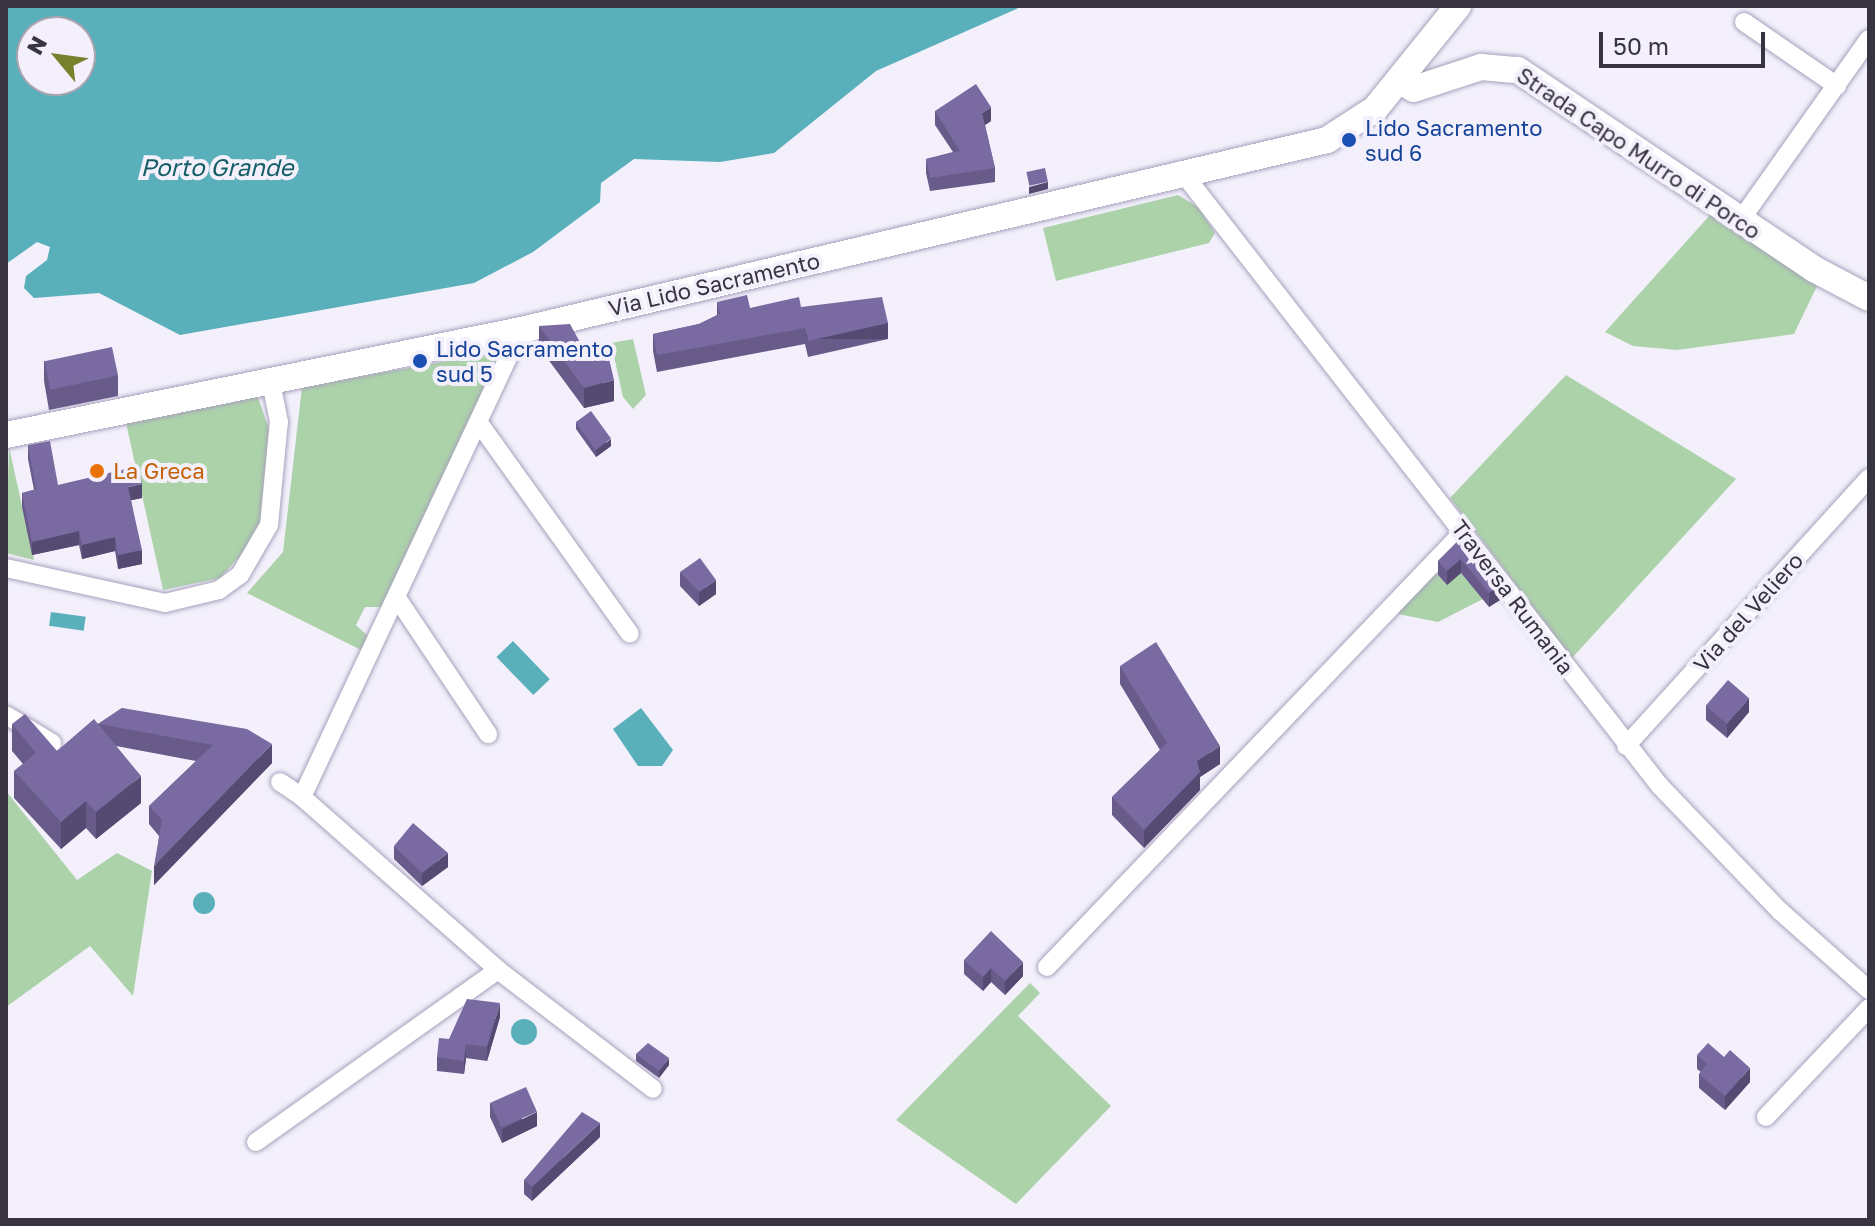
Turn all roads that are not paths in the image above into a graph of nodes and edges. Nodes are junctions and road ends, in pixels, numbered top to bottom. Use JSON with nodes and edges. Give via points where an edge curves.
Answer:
{"nodes":[{"id":1,"x":1458,"y":6,"type":"edge"},
{"id":2,"x":1744,"y":22,"type":"dead end"},
{"id":3,"x":1869,"y":39,"type":"edge"},
{"id":4,"x":1399,"y":80,"type":"junction"},
{"id":5,"x":1837,"y":86,"type":"junction"},
{"id":6,"x":1186,"y":177,"type":"junction"},
{"id":7,"x":1740,"y":221,"type":"junction"},
{"id":8,"x":1869,"y":298,"type":"edge"},
{"id":9,"x":521,"y":330,"type":"junction"},
{"id":10,"x":270,"y":377,"type":"junction"},
{"id":11,"x":479,"y":423,"type":"junction"},
{"id":12,"x":6,"y":435,"type":"edge"},
{"id":13,"x":1869,"y":478,"type":"edge"},
{"id":14,"x":1464,"y":531,"type":"junction"},
{"id":15,"x":6,"y":568,"type":"edge"},
{"id":16,"x":397,"y":598,"type":"junction"},
{"id":17,"x":630,"y":634,"type":"dead end"},
{"id":18,"x":6,"y":715,"type":"edge"},
{"id":19,"x":488,"y":734,"type":"dead end"},
{"id":20,"x":52,"y":743,"type":"edge"},
{"id":21,"x":1626,"y":746,"type":"junction"},
{"id":22,"x":280,"y":782,"type":"dead end"},
{"id":23,"x":302,"y":797,"type":"junction"},
{"id":24,"x":1047,"y":967,"type":"dead end"},
{"id":25,"x":498,"y":970,"type":"junction"},
{"id":26,"x":1869,"y":990,"type":"edge"},
{"id":27,"x":1869,"y":1008,"type":"edge"},
{"id":28,"x":653,"y":1089,"type":"dead end"},
{"id":29,"x":1766,"y":1117,"type":"dead end"},
{"id":30,"x":256,"y":1142,"type":"dead end"}],
"edges":[{"from":1,"to":4,"type":"street","name":"Via Lido Sacramento"},
{"from":2,"to":5,"type":"street"},
{"from":3,"to":5,"type":"street"},
{"from":4,"to":6,"type":"street","name":"Via Lido Sacramento","via":[[1375,109],[1327,140]]},
{"from":4,"to":7,"type":"street","name":"Strada Capo Murro di Porco","via":[[1414,89],[1481,67],[1518,70]]},
{"from":5,"to":7,"type":"street"},
{"from":6,"to":9,"type":"street","name":"Via Lido Sacramento"},
{"from":6,"to":14,"type":"street","name":"Traversa Rumania"},
{"from":7,"to":8,"type":"street","name":"Strada Capo Murro di Porco"},
{"from":9,"to":10,"type":"street","name":"Via Lido Sacramento"},
{"from":9,"to":11,"type":"street"},
{"from":10,"to":12,"type":"street","name":"Via Lido Sacramento"},
{"from":10,"to":15,"type":"street","via":[[279,422],[269,525],[240,575],[219,590],[165,603]]},
{"from":11,"to":16,"type":"street"},
{"from":11,"to":17,"type":"street"},
{"from":13,"to":21,"type":"street","name":"Via del Veliero"},
{"from":14,"to":21,"type":"street","name":"Traversa Rumania"},
{"from":14,"to":24,"type":"street"},
{"from":16,"to":19,"type":"street"},
{"from":16,"to":23,"type":"street"},
{"from":18,"to":20,"type":"street"},
{"from":21,"to":26,"type":"street","name":"Traversa Rumania","via":[[1698,830]]},
{"from":22,"to":23,"type":"street"},
{"from":23,"to":25,"type":"street"},
{"from":25,"to":28,"type":"street"},
{"from":25,"to":30,"type":"street"},
{"from":27,"to":29,"type":"street"}]}
